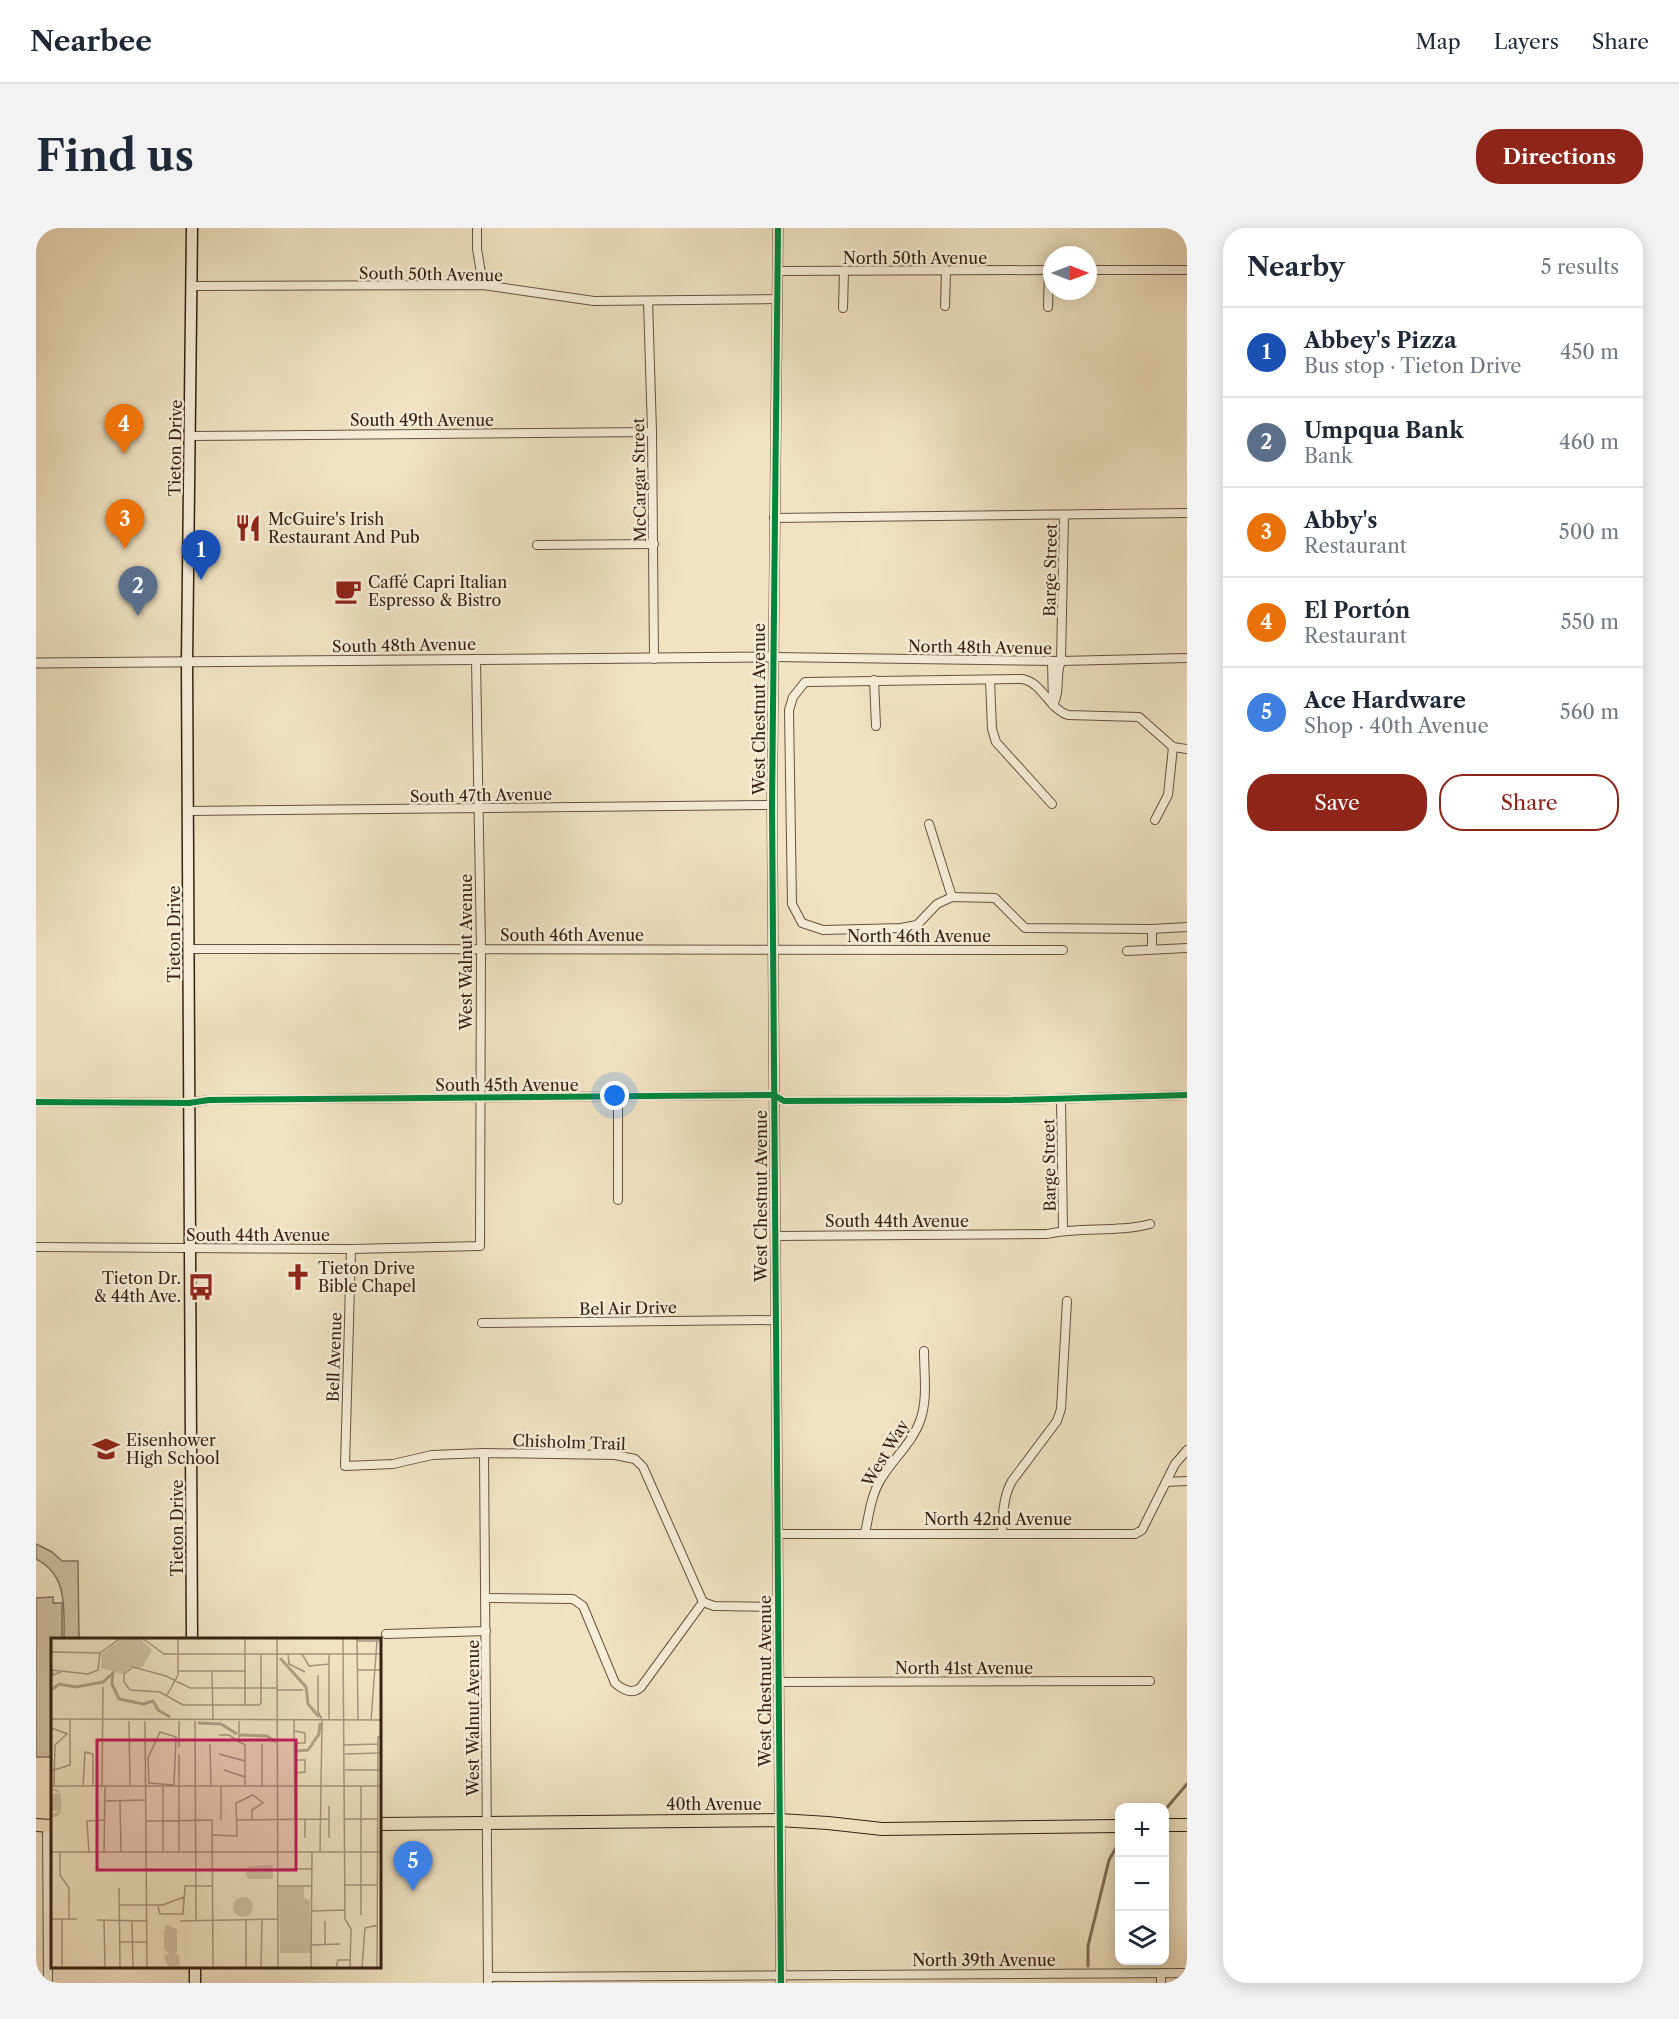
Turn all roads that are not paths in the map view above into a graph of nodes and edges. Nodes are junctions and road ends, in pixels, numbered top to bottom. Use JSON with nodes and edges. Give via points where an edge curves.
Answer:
{"nodes":[{"id":1,"x":192,"y":228,"type":"edge"},
{"id":2,"x":477,"y":228,"type":"edge"},
{"id":3,"x":778,"y":228,"type":"edge"},
{"id":4,"x":1043,"y":270,"type":"edge"},
{"id":5,"x":1097,"y":270,"type":"edge"},
{"id":6,"x":1187,"y":270,"type":"edge"},
{"id":7,"x":778,"y":271,"type":"junction"},
{"id":8,"x":844,"y":272,"type":"junction"},
{"id":9,"x":946,"y":272,"type":"junction"},
{"id":10,"x":483,"y":285,"type":"junction"},
{"id":11,"x":191,"y":286,"type":"junction"},
{"id":12,"x":777,"y":299,"type":"junction"},
{"id":13,"x":1048,"y":300,"type":"edge"},
{"id":14,"x":648,"y":302,"type":"junction"},
{"id":15,"x":945,"y":306,"type":"dead end"},
{"id":16,"x":1048,"y":307,"type":"dead end"},
{"id":17,"x":843,"y":308,"type":"dead end"},
{"id":18,"x":652,"y":432,"type":"junction"},
{"id":19,"x":191,"y":435,"type":"junction"},
{"id":20,"x":1187,"y":513,"type":"edge"},
{"id":21,"x":1064,"y":515,"type":"junction"},
{"id":22,"x":774,"y":519,"type":"junction"},
{"id":23,"x":654,"y":544,"type":"junction"},
{"id":24,"x":537,"y":545,"type":"dead end"},
{"id":25,"x":773,"y":657,"type":"junction"},
{"id":26,"x":654,"y":658,"type":"junction"},
{"id":27,"x":1187,"y":658,"type":"edge"},
{"id":28,"x":476,"y":659,"type":"junction"},
{"id":29,"x":1057,"y":661,"type":"junction"},
{"id":30,"x":187,"y":662,"type":"junction"},
{"id":31,"x":36,"y":663,"type":"edge"},
{"id":32,"x":874,"y":680,"type":"junction"},
{"id":33,"x":990,"y":680,"type":"junction"},
{"id":34,"x":1053,"y":705,"type":"junction"},
{"id":35,"x":876,"y":726,"type":"dead end"},
{"id":36,"x":1173,"y":747,"type":"junction"},
{"id":37,"x":1187,"y":749,"type":"edge"},
{"id":38,"x":1052,"y":804,"type":"dead end"},
{"id":39,"x":772,"y":805,"type":"junction"},
{"id":40,"x":479,"y":808,"type":"junction"},
{"id":41,"x":189,"y":811,"type":"junction"},
{"id":42,"x":1155,"y":820,"type":"dead end"},
{"id":43,"x":929,"y":824,"type":"dead end"},
{"id":44,"x":951,"y":897,"type":"junction"},
{"id":45,"x":1187,"y":927,"type":"edge"},
{"id":46,"x":1152,"y":929,"type":"junction"},
{"id":47,"x":481,"y":948,"type":"junction"},
{"id":48,"x":1187,"y":948,"type":"edge"},
{"id":49,"x":189,"y":949,"type":"junction"},
{"id":50,"x":1152,"y":949,"type":"junction"},
{"id":51,"x":775,"y":950,"type":"junction"},
{"id":52,"x":1064,"y":950,"type":"dead end"},
{"id":53,"x":1127,"y":951,"type":"dead end"},
{"id":54,"x":774,"y":1095,"type":"junction"},
{"id":55,"x":1187,"y":1095,"type":"edge"},
{"id":56,"x":618,"y":1098,"type":"junction"},
{"id":57,"x":480,"y":1099,"type":"junction"},
{"id":58,"x":1061,"y":1099,"type":"junction"},
{"id":59,"x":36,"y":1102,"type":"edge"},
{"id":60,"x":189,"y":1103,"type":"junction"},
{"id":61,"x":618,"y":1200,"type":"dead end"},
{"id":62,"x":1150,"y":1224,"type":"dead end"},
{"id":63,"x":1063,"y":1230,"type":"junction"},
{"id":64,"x":775,"y":1236,"type":"junction"},
{"id":65,"x":480,"y":1245,"type":"joint"},
{"id":66,"x":36,"y":1247,"type":"edge"},
{"id":67,"x":190,"y":1248,"type":"junction"},
{"id":68,"x":351,"y":1249,"type":"junction"},
{"id":69,"x":1066,"y":1301,"type":"dead end"},
{"id":70,"x":775,"y":1320,"type":"junction"},
{"id":71,"x":482,"y":1323,"type":"dead end"},
{"id":72,"x":924,"y":1351,"type":"dead end"},
{"id":73,"x":1187,"y":1450,"type":"edge"},
{"id":74,"x":484,"y":1453,"type":"junction"},
{"id":75,"x":345,"y":1466,"type":"joint"},
{"id":76,"x":1187,"y":1481,"type":"edge"},
{"id":77,"x":1166,"y":1482,"type":"junction"},
{"id":78,"x":1002,"y":1532,"type":"junction"},
{"id":79,"x":865,"y":1533,"type":"junction"},
{"id":80,"x":778,"y":1534,"type":"junction"},
{"id":81,"x":486,"y":1598,"type":"junction"},
{"id":82,"x":703,"y":1602,"type":"junction"},
{"id":83,"x":778,"y":1607,"type":"junction"},
{"id":84,"x":486,"y":1631,"type":"junction"},
{"id":85,"x":386,"y":1634,"type":"dead end"},
{"id":86,"x":192,"y":1638,"type":"edge"},
{"id":87,"x":1150,"y":1680,"type":"dead end"},
{"id":88,"x":777,"y":1682,"type":"junction"},
{"id":89,"x":779,"y":1820,"type":"junction"},
{"id":90,"x":487,"y":1822,"type":"junction"},
{"id":91,"x":381,"y":1824,"type":"edge"},
{"id":92,"x":45,"y":1825,"type":"edge"},
{"id":93,"x":1187,"y":1825,"type":"edge"},
{"id":94,"x":1115,"y":1826,"type":"edge"},
{"id":95,"x":1169,"y":1826,"type":"edge"},
{"id":96,"x":1161,"y":1973,"type":"junction"},
{"id":97,"x":1187,"y":1973,"type":"edge"},
{"id":98,"x":1014,"y":1974,"type":"junction"},
{"id":99,"x":587,"y":1979,"type":"edge"},
{"id":100,"x":781,"y":1979,"type":"edge"},
{"id":101,"x":899,"y":1979,"type":"edge"},
{"id":102,"x":488,"y":1980,"type":"edge"},
{"id":103,"x":48,"y":1983,"type":"edge"},
{"id":104,"x":1014,"y":1983,"type":"edge"},
{"id":105,"x":1161,"y":1983,"type":"edge"}],
"edges":[{"from":1,"to":11,"type":"main road","name":"Tieton Drive"},
{"from":2,"to":10,"type":"street"},
{"from":3,"to":7,"type":"street","name":"West Chestnut Avenue"},
{"from":4,"to":9,"type":"street","name":"North 50th Avenue"},
{"from":5,"to":6,"type":"street"},
{"from":7,"to":8,"type":"street","name":"North 50th Avenue"},
{"from":7,"to":12,"type":"street","name":"West Chestnut Avenue"},
{"from":8,"to":9,"type":"street","name":"North 50th Avenue"},
{"from":8,"to":17,"type":"street"},
{"from":9,"to":15,"type":"street"},
{"from":10,"to":11,"type":"street","name":"South 50th Avenue"},
{"from":10,"to":14,"type":"street","name":"South 50th Avenue","via":[[594,301]]},
{"from":11,"to":19,"type":"main road","name":"Tieton Drive"},
{"from":12,"to":14,"type":"street","name":"South 50th Avenue"},
{"from":12,"to":22,"type":"street","name":"West Chestnut Avenue"},
{"from":13,"to":16,"type":"street"},
{"from":14,"to":18,"type":"street","name":"McCargar Street"},
{"from":18,"to":19,"type":"street","name":"South 49th Avenue"},
{"from":18,"to":23,"type":"street","name":"McCargar Street"},
{"from":19,"to":30,"type":"main road","name":"Tieton Drive"},
{"from":20,"to":21,"type":"street"},
{"from":21,"to":22,"type":"street"},
{"from":21,"to":29,"type":"street","name":"Barge Street"},
{"from":22,"to":25,"type":"street","name":"West Chestnut Avenue"},
{"from":23,"to":24,"type":"street"},
{"from":23,"to":26,"type":"street","name":"McCargar Street"},
{"from":25,"to":26,"type":"street","name":"South 48th Avenue"},
{"from":25,"to":29,"type":"street","name":"North 48th Avenue"},
{"from":25,"to":39,"type":"street","name":"West Chestnut Avenue"},
{"from":26,"to":28,"type":"street","name":"South 48th Avenue"},
{"from":27,"to":29,"type":"street","name":"North 48th Avenue"},
{"from":28,"to":30,"type":"street","name":"South 48th Avenue"},
{"from":28,"to":40,"type":"street","name":"West Walnut Avenue"},
{"from":29,"to":34,"type":"street","name":"Barge Street"},
{"from":30,"to":31,"type":"street","name":"South 48th Avenue"},
{"from":30,"to":41,"type":"main road","name":"Tieton Drive"},
{"from":32,"to":33,"type":"street"},
{"from":32,"to":35,"type":"street"},
{"from":32,"to":44,"type":"street","via":[[805,682],[793,697],[789,710],[792,904],[802,923],[823,930],[901,928],[917,925],[937,904]]},
{"from":33,"to":34,"type":"street","via":[[1027,680]]},
{"from":33,"to":38,"type":"street","via":[[996,742]]},
{"from":34,"to":36,"type":"street","via":[[1068,715],[1139,717]]},
{"from":36,"to":37,"type":"street"},
{"from":36,"to":42,"type":"street","via":[[1168,795]]},
{"from":39,"to":40,"type":"street","name":"South 47th Avenue"},
{"from":39,"to":51,"type":"street","name":"West Chestnut Avenue"},
{"from":40,"to":41,"type":"street","name":"South 47th Avenue"},
{"from":40,"to":47,"type":"street","name":"West Walnut Avenue"},
{"from":41,"to":49,"type":"main road","name":"Tieton Drive"},
{"from":43,"to":44,"type":"street"},
{"from":44,"to":46,"type":"street","via":[[995,898],[1025,928]]},
{"from":45,"to":46,"type":"street"},
{"from":46,"to":50,"type":"street"},
{"from":47,"to":49,"type":"street","name":"South 46th Avenue"},
{"from":47,"to":51,"type":"street","name":"South 46th Avenue"},
{"from":47,"to":57,"type":"street","name":"West Walnut Avenue"},
{"from":48,"to":50,"type":"street"},
{"from":49,"to":60,"type":"main road","name":"Tieton Drive"},
{"from":50,"to":53,"type":"street"},
{"from":51,"to":52,"type":"street","name":"North 46th Avenue"},
{"from":51,"to":54,"type":"street","name":"West Chestnut Avenue"},
{"from":54,"to":56,"type":"street","name":"South 45th Avenue"},
{"from":54,"to":58,"type":"street","name":"South 45th Avenue","via":[[784,1101]]},
{"from":54,"to":64,"type":"street","name":"West Chestnut Avenue"},
{"from":55,"to":58,"type":"street","name":"South 45th Avenue"},
{"from":56,"to":57,"type":"street","name":"South 45th Avenue"},
{"from":56,"to":61,"type":"street"},
{"from":57,"to":60,"type":"street","name":"South 45th Avenue"},
{"from":57,"to":65,"type":"street","name":"West Walnut Avenue"},
{"from":58,"to":63,"type":"street","name":"Barge Street"},
{"from":59,"to":60,"type":"street","name":"South 45th Avenue"},
{"from":60,"to":67,"type":"main road","name":"Tieton Drive"},
{"from":62,"to":63,"type":"street","name":"South 44th Avenue","via":[[1131,1229]]},
{"from":63,"to":64,"type":"street","name":"South 44th Avenue","via":[[1047,1234]]},
{"from":64,"to":70,"type":"street","name":"West Chestnut Avenue"},
{"from":65,"to":68,"type":"street","name":"South 44th Avenue"},
{"from":66,"to":67,"type":"street","name":"South 44th Avenue"},
{"from":67,"to":68,"type":"street","name":"South 44th Avenue"},
{"from":67,"to":86,"type":"main road","name":"Tieton Drive"},
{"from":68,"to":75,"type":"street","name":"Bell Avenue"},
{"from":69,"to":78,"type":"street","via":[[1061,1408],[1057,1421],[1006,1491]]},
{"from":70,"to":71,"type":"street","name":"Bel Air Drive"},
{"from":70,"to":80,"type":"street","name":"West Chestnut Avenue"},
{"from":72,"to":79,"type":"street","name":"West Way","via":[[925,1401],[920,1420],[880,1481]]},
{"from":73,"to":77,"type":"street"},
{"from":74,"to":75,"type":"street","name":"Chisholm Trail"},
{"from":74,"to":81,"type":"street","name":"West Walnut Avenue"},
{"from":74,"to":82,"type":"street","name":"Chisholm Trail","via":[[615,1455],[635,1459],[643,1467]]},
{"from":76,"to":77,"type":"street"},
{"from":77,"to":78,"type":"street","name":"North 42nd Avenue","via":[[1142,1530],[1135,1534]]},
{"from":78,"to":79,"type":"street","name":"North 42nd Avenue"},
{"from":79,"to":80,"type":"street","name":"North 42nd Avenue"},
{"from":80,"to":83,"type":"street","name":"West Chestnut Avenue"},
{"from":81,"to":82,"type":"street","via":[[573,1599],[583,1606],[615,1683],[626,1691],[641,1687]]},
{"from":81,"to":84,"type":"street","name":"West Walnut Avenue"},
{"from":82,"to":83,"type":"street","via":[[714,1606]]},
{"from":83,"to":88,"type":"street","name":"West Chestnut Avenue"},
{"from":84,"to":85,"type":"street"},
{"from":84,"to":90,"type":"street","name":"West Walnut Avenue"},
{"from":87,"to":88,"type":"street","name":"North 41st Avenue"},
{"from":88,"to":89,"type":"street","name":"West Chestnut Avenue"},
{"from":89,"to":90,"type":"main road","name":"40th Avenue"},
{"from":89,"to":94,"type":"main road","name":"40th Avenue","via":[[882,1830]]},
{"from":89,"to":100,"type":"street","name":"West Chestnut Avenue"},
{"from":90,"to":91,"type":"main road","name":"40th Avenue"},
{"from":90,"to":102,"type":"street","name":"West Walnut Avenue"},
{"from":92,"to":103,"type":"street"},
{"from":93,"to":95,"type":"main road"},
{"from":96,"to":97,"type":"street","name":"North 39th Avenue"},
{"from":96,"to":98,"type":"street","name":"North 39th Avenue"},
{"from":96,"to":105,"type":"street"},
{"from":98,"to":101,"type":"street","name":"North 39th Avenue"},
{"from":98,"to":104,"type":"street"},
{"from":99,"to":100,"type":"street","name":"North 39th Avenue"},
{"from":99,"to":102,"type":"street","name":"North 39th Avenue"},
{"from":100,"to":101,"type":"street","name":"North 39th Avenue"}]}
